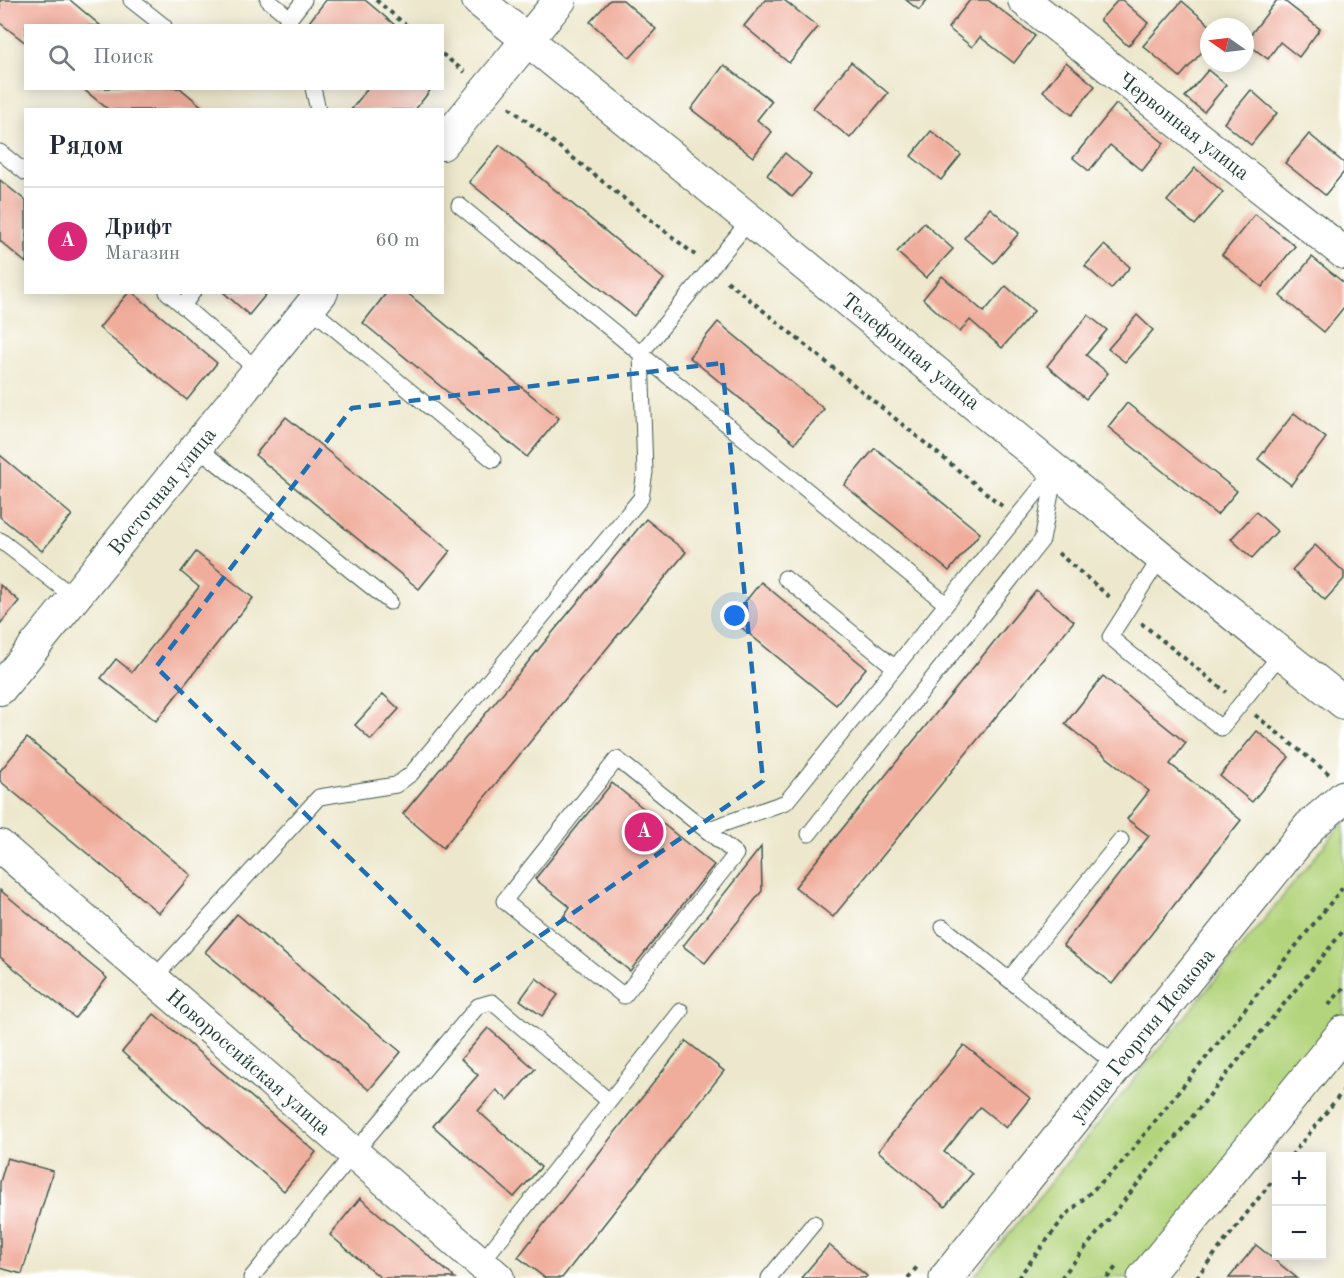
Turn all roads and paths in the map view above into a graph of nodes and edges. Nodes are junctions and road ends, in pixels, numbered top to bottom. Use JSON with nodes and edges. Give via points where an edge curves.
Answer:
{"nodes":[{"id":1,"x":131,"y":0,"type":"edge"},
{"id":2,"x":268,"y":0,"type":"edge"},
{"id":3,"x":304,"y":0,"type":"edge"},
{"id":4,"x":376,"y":0,"type":"edge"},
{"id":5,"x":478,"y":0,"type":"edge"},
{"id":6,"x":560,"y":0,"type":"edge"},
{"id":7,"x":1024,"y":0,"type":"edge"},
{"id":8,"x":287,"y":22,"type":"edge"},
{"id":9,"x":161,"y":24,"type":"edge"},
{"id":10,"x":405,"y":24,"type":"edge"},
{"id":11,"x":526,"y":40,"type":"junction"},
{"id":12,"x":444,"y":56,"type":"edge"},
{"id":13,"x":486,"y":89,"type":"junction"},
{"id":14,"x":313,"y":90,"type":"edge"},
{"id":15,"x":318,"y":108,"type":"edge"},
{"id":16,"x":444,"y":142,"type":"edge"},
{"id":17,"x":0,"y":152,"type":"edge"},
{"id":18,"x":24,"y":171,"type":"edge"},
{"id":19,"x":459,"y":205,"type":"dead end"},
{"id":20,"x":750,"y":220,"type":"junction"},
{"id":21,"x":1344,"y":253,"type":"edge"},
{"id":22,"x":711,"y":268,"type":"junction"},
{"id":23,"x":169,"y":294,"type":"edge"},
{"id":24,"x":192,"y":294,"type":"edge"},
{"id":25,"x":316,"y":300,"type":"edge"},
{"id":26,"x":183,"y":306,"type":"junction"},
{"id":27,"x":641,"y":353,"type":"junction"},
{"id":28,"x":259,"y":371,"type":"junction"},
{"id":29,"x":197,"y":447,"type":"junction"},
{"id":30,"x":493,"y":460,"type":"dead end"},
{"id":31,"x":1055,"y":470,"type":"junction"},
{"id":32,"x":1016,"y":518,"type":"junction"},
{"id":33,"x":0,"y":540,"type":"edge"},
{"id":34,"x":1042,"y":540,"type":"junction"},
{"id":35,"x":1161,"y":557,"type":"junction"},
{"id":36,"x":785,"y":578,"type":"dead end"},
{"id":37,"x":75,"y":598,"type":"junction"},
{"id":38,"x":390,"y":602,"type":"dead end"},
{"id":39,"x":946,"y":604,"type":"junction"},
{"id":40,"x":1126,"y":611,"type":"junction"},
{"id":41,"x":1281,"y":654,"type":"junction"},
{"id":42,"x":894,"y":667,"type":"junction"},
{"id":43,"x":0,"y":689,"type":"edge"},
{"id":44,"x":1344,"y":703,"type":"edge"},
{"id":45,"x":1241,"y":704,"type":"junction"},
{"id":46,"x":1324,"y":770,"type":"dead end"},
{"id":47,"x":1344,"y":797,"type":"edge"},
{"id":48,"x":706,"y":830,"type":"junction"},
{"id":49,"x":810,"y":834,"type":"dead end"},
{"id":50,"x":1121,"y":840,"type":"dead end"},
{"id":51,"x":0,"y":846,"type":"edge"},
{"id":52,"x":1344,"y":886,"type":"edge"},
{"id":53,"x":943,"y":927,"type":"dead end"},
{"id":54,"x":1344,"y":930,"type":"edge"},
{"id":55,"x":153,"y":979,"type":"junction"},
{"id":56,"x":1009,"y":979,"type":"junction"},
{"id":57,"x":681,"y":1011,"type":"dead end"},
{"id":58,"x":1344,"y":1032,"type":"edge"},
{"id":59,"x":1117,"y":1066,"type":"junction"},
{"id":60,"x":1344,"y":1090,"type":"edge"},
{"id":61,"x":609,"y":1101,"type":"junction"},
{"id":62,"x":1295,"y":1152,"type":"edge"},
{"id":63,"x":354,"y":1153,"type":"junction"},
{"id":64,"x":1272,"y":1181,"type":"edge"},
{"id":65,"x":814,"y":1223,"type":"dead end"},
{"id":66,"x":489,"y":1270,"type":"edge"},
{"id":67,"x":251,"y":1278,"type":"edge"},
{"id":68,"x":769,"y":1278,"type":"edge"},
{"id":69,"x":946,"y":1278,"type":"edge"},
{"id":70,"x":1018,"y":1278,"type":"edge"},
{"id":71,"x":1061,"y":1278,"type":"edge"},
{"id":72,"x":1144,"y":1278,"type":"edge"},
{"id":73,"x":1196,"y":1278,"type":"edge"}],
"edges":[{"from":1,"to":9,"type":"lane"},
{"from":2,"to":8,"type":"lane"},
{"from":3,"to":8,"type":"lane"},
{"from":4,"to":10,"type":"path"},
{"from":5,"to":11,"type":"street","name":"Телефонная улица"},
{"from":6,"to":11,"type":"street"},
{"from":7,"to":21,"type":"street","name":"Червонная улица"},
{"from":11,"to":13,"type":"street"},
{"from":11,"to":20,"type":"street","name":"Телефонная улица"},
{"from":12,"to":13,"type":"path"},
{"from":13,"to":16,"type":"street"},
{"from":13,"to":22,"type":"path"},
{"from":14,"to":15,"type":"lane"},
{"from":17,"to":18,"type":"lane"},
{"from":19,"to":27,"type":"lane"},
{"from":20,"to":22,"type":"lane"},
{"from":20,"to":31,"type":"street","name":"Телефонная улица"},
{"from":22,"to":27,"type":"lane"},
{"from":22,"to":32,"type":"path"},
{"from":23,"to":26,"type":"lane"},
{"from":24,"to":26,"type":"lane"},
{"from":25,"to":28,"type":"street","name":"Восточная улица"},
{"from":25,"to":30,"type":"lane"},
{"from":26,"to":28,"type":"lane"},
{"from":27,"to":39,"type":"lane"},
{"from":27,"to":55,"type":"lane","via":[[645,472],[641,498],[411,774],[396,785],[319,797]]},
{"from":28,"to":29,"type":"street","name":"Восточная улица"},
{"from":29,"to":37,"type":"street","name":"Восточная улица"},
{"from":29,"to":38,"type":"lane"},
{"from":31,"to":32,"type":"lane"},
{"from":31,"to":34,"type":"lane"},
{"from":31,"to":35,"type":"street","name":"Телефонная улица"},
{"from":32,"to":39,"type":"lane"},
{"from":33,"to":37,"type":"lane"},
{"from":34,"to":40,"type":"path"},
{"from":34,"to":49,"type":"lane"},
{"from":35,"to":40,"type":"lane"},
{"from":35,"to":41,"type":"street","name":"Телефонная улица"},
{"from":36,"to":42,"type":"lane"},
{"from":37,"to":43,"type":"street","name":"Восточная улица"},
{"from":39,"to":42,"type":"lane"},
{"from":40,"to":45,"type":"path"},
{"from":40,"to":45,"type":"lane","via":[[1110,637],[1221,728]]},
{"from":41,"to":44,"type":"street","name":"Телефонная улица"},
{"from":41,"to":45,"type":"lane"},
{"from":42,"to":48,"type":"lane","via":[[786,802]]},
{"from":45,"to":46,"type":"path"},
{"from":47,"to":59,"type":"street","name":"улица Георгия Исакова","via":[[1310,826]]},
{"from":48,"to":48,"type":"lane","via":[[617,759],[504,901],[624,996],[736,854]]},
{"from":50,"to":56,"type":"lane"},
{"from":51,"to":55,"type":"street","name":"Новороссийская улица"},
{"from":52,"to":70,"type":"path","via":[[1119,1166],[1066,1215]]},
{"from":53,"to":56,"type":"lane"},
{"from":54,"to":71,"type":"path"},
{"from":55,"to":63,"type":"street","name":"Новороссийская улица"},
{"from":56,"to":59,"type":"lane"},
{"from":57,"to":61,"type":"lane"},
{"from":58,"to":72,"type":"street"},
{"from":59,"to":69,"type":"street","name":"улица Георгия Исакова"},
{"from":60,"to":62,"type":"path"},
{"from":61,"to":63,"type":"lane","via":[[492,1002],[478,1006]]},
{"from":61,"to":66,"type":"lane"},
{"from":63,"to":66,"type":"street","name":"Новороссийская улица"},
{"from":63,"to":67,"type":"lane"},
{"from":64,"to":73,"type":"path"},
{"from":65,"to":68,"type":"lane"}]}
